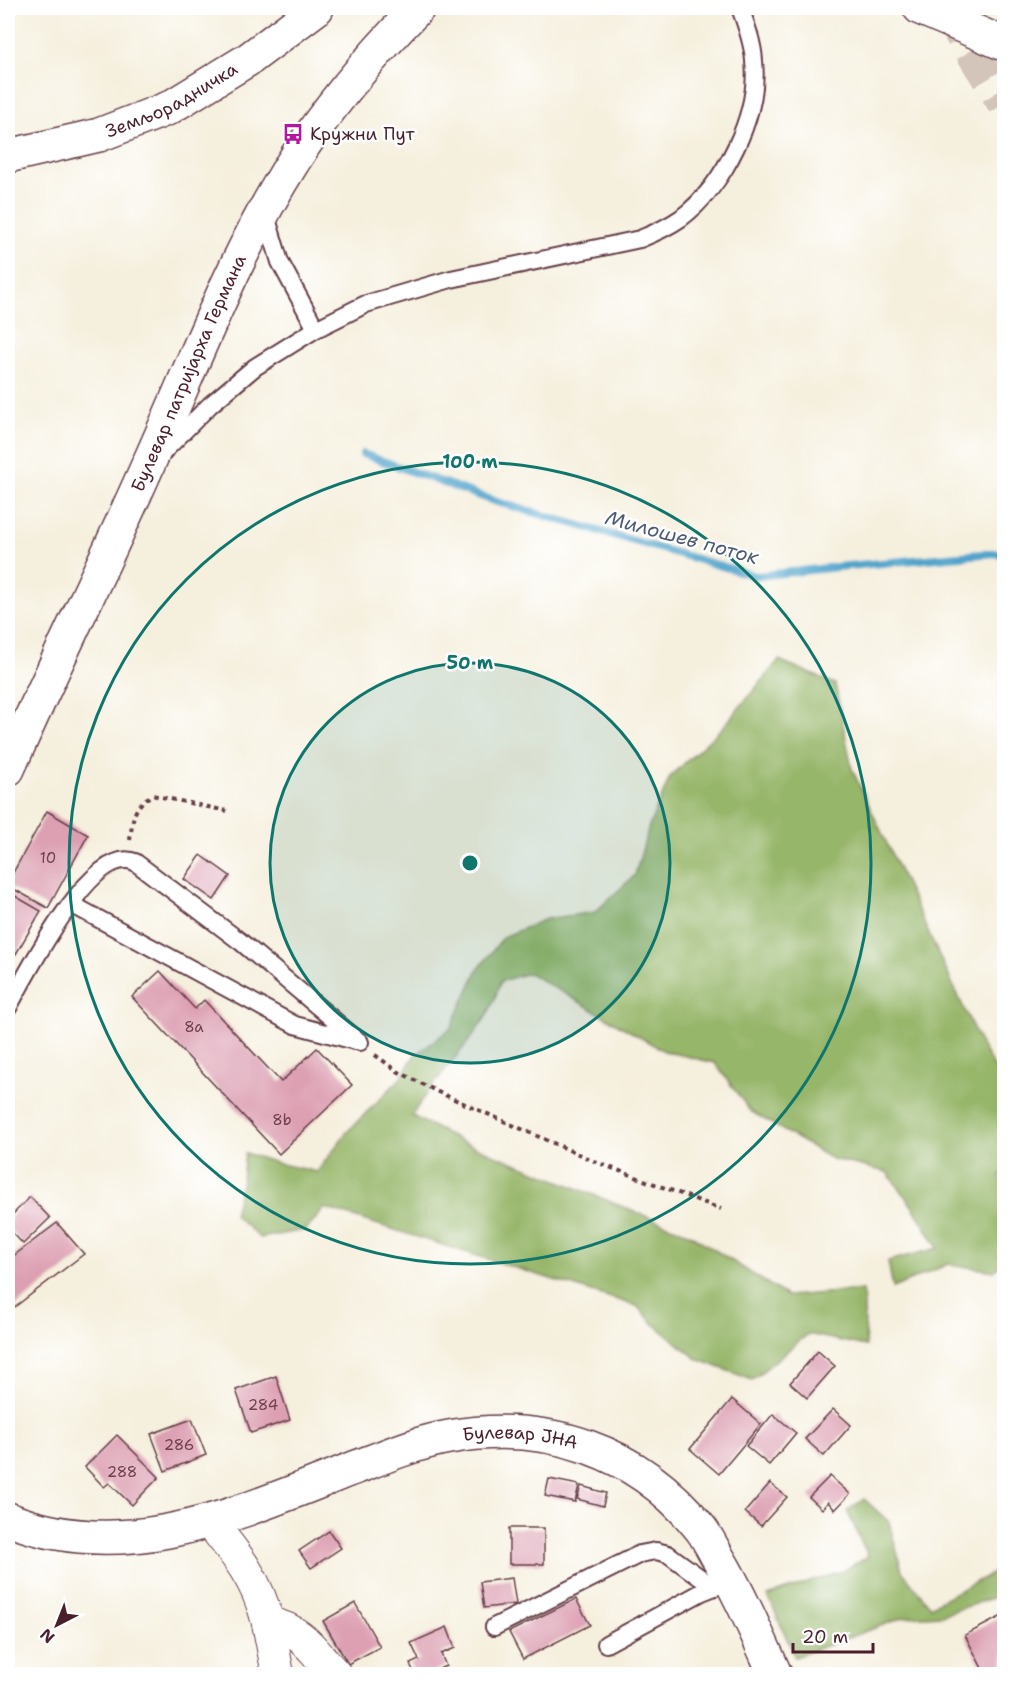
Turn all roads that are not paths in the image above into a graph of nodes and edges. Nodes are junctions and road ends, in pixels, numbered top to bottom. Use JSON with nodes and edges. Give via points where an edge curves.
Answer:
{"nodes":[{"id":1,"x":317,"y":8,"type":"edge"},
{"id":2,"x":415,"y":8,"type":"edge"},
{"id":3,"x":740,"y":8,"type":"edge"},
{"id":4,"x":920,"y":8,"type":"edge"},
{"id":5,"x":1005,"y":45,"type":"edge"},
{"id":6,"x":8,"y":156,"type":"edge"},
{"id":7,"x":265,"y":210,"type":"junction"},
{"id":8,"x":316,"y":329,"type":"junction"},
{"id":9,"x":147,"y":467,"type":"junction"},
{"id":10,"x":8,"y":769,"type":"edge"},
{"id":11,"x":71,"y":904,"type":"junction"},
{"id":12,"x":8,"y":1008,"type":"edge"},
{"id":13,"x":8,"y":1519,"type":"edge"},
{"id":14,"x":210,"y":1522,"type":"junction"},
{"id":15,"x":723,"y":1584,"type":"junction"},
{"id":16,"x":268,"y":1623,"type":"junction"},
{"id":17,"x":494,"y":1627,"type":"dead end"},
{"id":18,"x":606,"y":1644,"type":"dead end"},
{"id":19,"x":278,"y":1674,"type":"edge"},
{"id":20,"x":335,"y":1674,"type":"edge"},
{"id":21,"x":775,"y":1674,"type":"edge"}],
"edges":[{"from":1,"to":6,"type":"main road","name":"Земљорадничка","via":[[249,59],[169,108],[99,135]]},
{"from":2,"to":7,"type":"main road","name":"Булевар патријарха Германа","via":[[321,120]]},
{"from":3,"to":8,"type":"lane","via":[[754,61],[754,92],[746,125],[718,177],[682,216],[640,238],[451,279],[366,304]]},
{"from":4,"to":5,"type":"main road"},
{"from":7,"to":8,"type":"lane","via":[[280,262]]},
{"from":7,"to":9,"type":"main road","name":"Булевар патријарха Германа"},
{"from":8,"to":9,"type":"lane","via":[[255,367]]},
{"from":9,"to":10,"type":"main road","name":"Булевар патријарха Германа"},
{"from":11,"to":11,"type":"lane","via":[[97,873],[127,858],[241,942],[360,1042],[295,1025]]},
{"from":11,"to":12,"type":"lane"},
{"from":13,"to":14,"type":"main road","name":"Булевар ЈНА","via":[[60,1534],[121,1539]]},
{"from":14,"to":15,"type":"main road","name":"Булевар ЈНА","via":[[447,1437],[494,1431],[555,1437],[620,1459],[666,1492],[702,1530]]},
{"from":14,"to":16,"type":"street","via":[[254,1581]]},
{"from":15,"to":17,"type":"lane","via":[[668,1554],[640,1554]]},
{"from":15,"to":18,"type":"lane"},
{"from":15,"to":21,"type":"main road","name":"Булевар ЈНА"},
{"from":16,"to":19,"type":"street"},
{"from":16,"to":20,"type":"street","via":[[297,1633]]}]}
